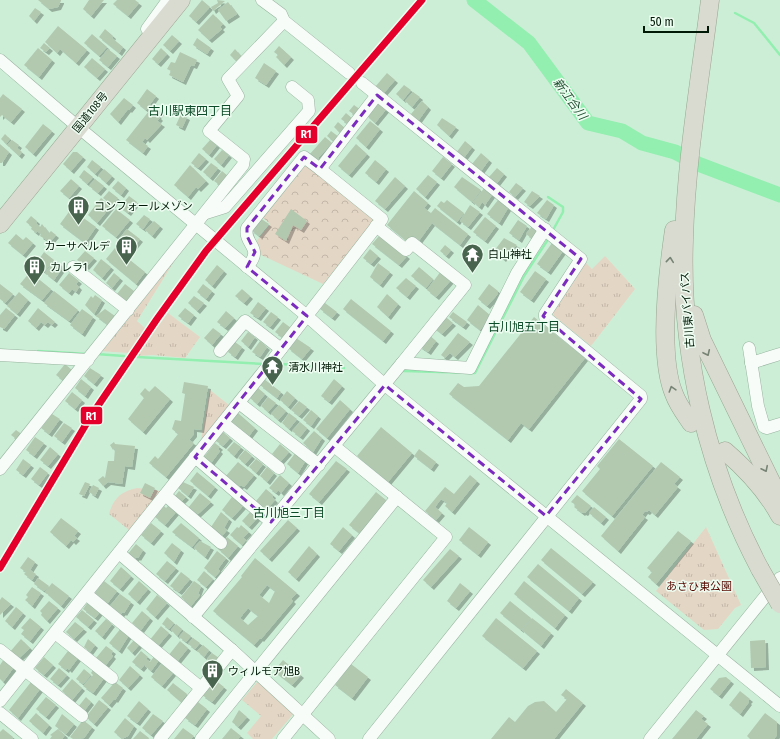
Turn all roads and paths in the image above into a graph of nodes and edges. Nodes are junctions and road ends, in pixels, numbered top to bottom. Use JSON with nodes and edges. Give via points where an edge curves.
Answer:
{"nodes":[{"id":1,"x":168,"y":0,"type":"edge"},
{"id":2,"x":181,"y":0,"type":"edge"},
{"id":3,"x":262,"y":0,"type":"edge"},
{"id":4,"x":710,"y":0,"type":"edge"},
{"id":5,"x":284,"y":21,"type":"junction"},
{"id":6,"x":147,"y":42,"type":"junction"},
{"id":7,"x":0,"y":60,"type":"edge"},
{"id":8,"x":349,"y":73,"type":"tunnel mouth"},
{"id":9,"x":362,"y":83,"type":"tunnel mouth"},
{"id":10,"x":292,"y":87,"type":"dead end"},
{"id":11,"x":377,"y":95,"type":"junction"},
{"id":12,"x":78,"y":128,"type":"junction"},
{"id":13,"x":320,"y":169,"type":"junction"},
{"id":14,"x":206,"y":213,"type":"junction"},
{"id":15,"x":0,"y":224,"type":"edge"},
{"id":16,"x":196,"y":225,"type":"junction"},
{"id":17,"x":376,"y":226,"type":"junction"},
{"id":18,"x":549,"y":232,"type":"junction"},
{"id":19,"x":679,"y":237,"type":"junction"},
{"id":20,"x":73,"y":267,"type":"dead end"},
{"id":21,"x":247,"y":267,"type":"junction"},
{"id":22,"x":684,"y":276,"type":"junction"},
{"id":23,"x":128,"y":310,"type":"junction"},
{"id":24,"x":307,"y":316,"type":"junction"},
{"id":25,"x":749,"y":348,"type":"dead end"},
{"id":26,"x":281,"y":349,"type":"junction"},
{"id":27,"x":220,"y":351,"type":"dead end"},
{"id":28,"x":780,"y":354,"type":"edge"},
{"id":29,"x":0,"y":355,"type":"edge"},
{"id":30,"x":90,"y":358,"type":"junction"},
{"id":31,"x":402,"y":363,"type":"junction"},
{"id":32,"x":751,"y":363,"type":"junction"},
{"id":33,"x":385,"y":385,"type":"junction"},
{"id":34,"x":239,"y":403,"type":"junction"},
{"id":35,"x":692,"y":422,"type":"dead end"},
{"id":36,"x":223,"y":423,"type":"junction"},
{"id":37,"x":780,"y":424,"type":"edge"},
{"id":38,"x":334,"y":446,"type":"junction"},
{"id":39,"x":725,"y":451,"type":"dead end"},
{"id":40,"x":196,"y":457,"type":"junction"},
{"id":41,"x":318,"y":465,"type":"junction"},
{"id":42,"x":279,"y":468,"type":"dead end"},
{"id":43,"x":0,"y":469,"type":"edge"},
{"id":44,"x":165,"y":495,"type":"junction"},
{"id":45,"x":397,"y":497,"type":"junction"},
{"id":46,"x":780,"y":500,"type":"edge"},
{"id":47,"x":546,"y":516,"type":"junction"},
{"id":48,"x":780,"y":516,"type":"edge"},
{"id":49,"x":271,"y":522,"type":"junction"},
{"id":50,"x":221,"y":543,"type":"dead end"},
{"id":51,"x":118,"y":553,"type":"junction"},
{"id":52,"x":780,"y":578,"type":"edge"},
{"id":53,"x":86,"y":594,"type":"junction"},
{"id":54,"x":780,"y":604,"type":"edge"},
{"id":55,"x":193,"y":617,"type":"junction"},
{"id":56,"x":55,"y":633,"type":"junction"},
{"id":57,"x":0,"y":650,"type":"edge"},
{"id":58,"x":232,"y":650,"type":"junction"},
{"id":59,"x":718,"y":655,"type":"junction"},
{"id":60,"x":25,"y":670,"type":"junction"},
{"id":61,"x":256,"y":671,"type":"junction"},
{"id":62,"x":112,"y":678,"type":"dead end"},
{"id":63,"x":201,"y":688,"type":"junction"},
{"id":64,"x":0,"y":701,"type":"edge"},
{"id":65,"x":780,"y":706,"type":"edge"},
{"id":66,"x":0,"y":713,"type":"edge"},
{"id":67,"x":303,"y":715,"type":"junction"},
{"id":68,"x":82,"y":716,"type":"dead end"},
{"id":69,"x":32,"y":739,"type":"edge"},
{"id":70,"x":160,"y":739,"type":"edge"},
{"id":71,"x":201,"y":739,"type":"edge"},
{"id":72,"x":283,"y":739,"type":"edge"},
{"id":73,"x":329,"y":739,"type":"edge"},
{"id":74,"x":369,"y":739,"type":"edge"},
{"id":75,"x":650,"y":739,"type":"edge"}],
"edges":[{"from":1,"to":6,"type":"street","via":[[147,30]]},
{"from":2,"to":6,"type":"highway","name":"国道108号"},
{"from":3,"to":5,"type":"street","via":[[281,14]]},
{"from":4,"to":19,"type":"highway","name":"古川東バイパス"},
{"from":5,"to":8,"type":"street"},
{"from":5,"to":14,"type":"street","via":[[228,79],[238,96],[209,131],[244,159],[243,165]]},
{"from":6,"to":12,"type":"highway","name":"国道108号"},
{"from":7,"to":12,"type":"street"},
{"from":9,"to":11,"type":"street"},
{"from":10,"to":14,"type":"street","via":[[308,100],[309,110],[225,207]]},
{"from":11,"to":13,"type":"street"},
{"from":11,"to":18,"type":"street"},
{"from":12,"to":15,"type":"highway","name":"国道108号"},
{"from":12,"to":16,"type":"street"},
{"from":13,"to":17,"type":"street","via":[[382,219]]},
{"from":13,"to":21,"type":"street","via":[[304,157],[247,228],[247,236],[255,252],[253,261]]},
{"from":14,"to":16,"type":"street"},
{"from":16,"to":21,"type":"street"},
{"from":16,"to":23,"type":"street"},
{"from":17,"to":24,"type":"street"},
{"from":17,"to":31,"type":"street","via":[[406,250],[412,243],[465,285]]},
{"from":18,"to":31,"type":"street","via":[[517,273],[470,368]]},
{"from":18,"to":47,"type":"street","via":[[581,259],[545,317],[641,396],[641,399]]},
{"from":19,"to":22,"type":"highway","name":"古川東バイパス"},
{"from":35,"to":19,"type":"highway","one_way":true,"via":[[673,394],[668,363],[666,315]]},
{"from":20,"to":23,"type":"street"},
{"from":21,"to":24,"type":"street"},
{"from":22,"to":46,"type":"highway","one_way":true,"via":[[702,340]]},
{"from":22,"to":54,"type":"highway","name":"古川東バイパス","bridge":true,"via":[[691,362],[705,427],[731,506],[760,569]]},
{"from":23,"to":30,"type":"street"},
{"from":24,"to":26,"type":"street"},
{"from":24,"to":33,"type":"street"},
{"from":25,"to":32,"type":"street"},
{"from":26,"to":27,"type":"street","via":[[245,321]]},
{"from":26,"to":34,"type":"street"},
{"from":28,"to":32,"type":"street"},
{"from":29,"to":30,"type":"street"},
{"from":30,"to":43,"type":"street"},
{"from":31,"to":33,"type":"street"},
{"from":32,"to":37,"type":"street","via":[[764,426],[767,428]]},
{"from":33,"to":38,"type":"street"},
{"from":33,"to":47,"type":"street"},
{"from":34,"to":36,"type":"street"},
{"from":34,"to":41,"type":"street"},
{"from":36,"to":40,"type":"street"},
{"from":36,"to":42,"type":"street"},
{"from":38,"to":41,"type":"street"},
{"from":38,"to":45,"type":"street"},
{"from":39,"to":48,"type":"highway","via":[[756,480]]},
{"from":40,"to":44,"type":"street"},
{"from":40,"to":49,"type":"street"},
{"from":41,"to":49,"type":"street"},
{"from":44,"to":50,"type":"street"},
{"from":44,"to":51,"type":"street"},
{"from":45,"to":61,"type":"street"},
{"from":45,"to":67,"type":"street","via":[[446,537]]},
{"from":47,"to":59,"type":"street"},
{"from":47,"to":74,"type":"street"},
{"from":49,"to":55,"type":"street"},
{"from":51,"to":53,"type":"street"},
{"from":51,"to":55,"type":"street"},
{"from":52,"to":59,"type":"street"},
{"from":53,"to":56,"type":"street"},
{"from":53,"to":63,"type":"street"},
{"from":55,"to":58,"type":"street"},
{"from":56,"to":60,"type":"street"},
{"from":56,"to":62,"type":"street"},
{"from":57,"to":60,"type":"street"},
{"from":58,"to":61,"type":"street"},
{"from":58,"to":63,"type":"street"},
{"from":59,"to":65,"type":"street"},
{"from":59,"to":75,"type":"street"},
{"from":60,"to":64,"type":"street"},
{"from":60,"to":68,"type":"street"},
{"from":61,"to":67,"type":"street"},
{"from":61,"to":71,"type":"street"},
{"from":63,"to":70,"type":"street"},
{"from":66,"to":69,"type":"street"},
{"from":67,"to":72,"type":"street"},
{"from":67,"to":73,"type":"street"}]}
